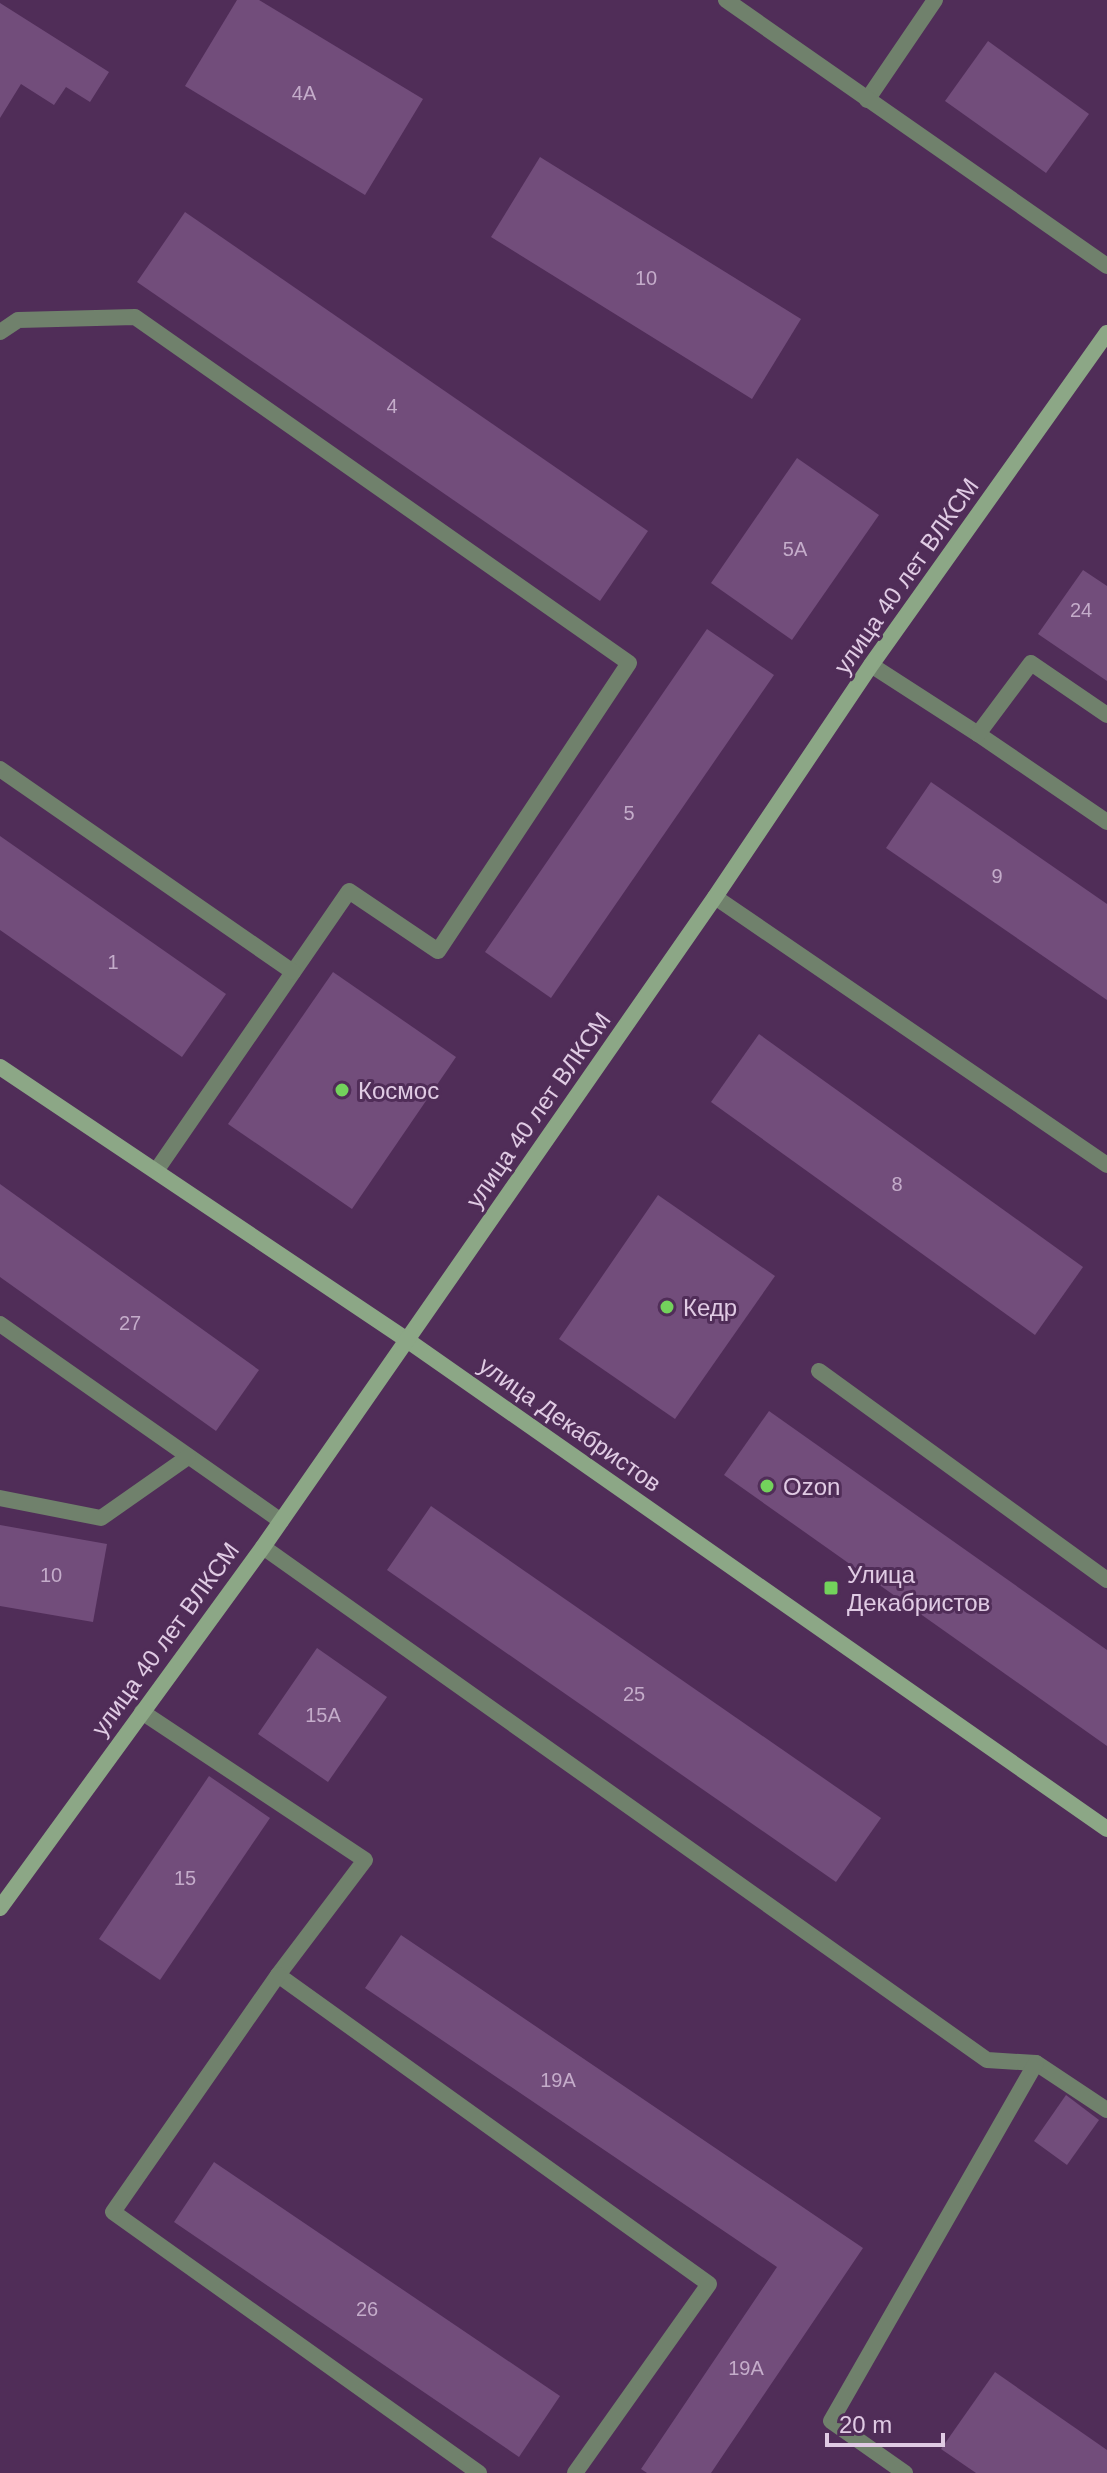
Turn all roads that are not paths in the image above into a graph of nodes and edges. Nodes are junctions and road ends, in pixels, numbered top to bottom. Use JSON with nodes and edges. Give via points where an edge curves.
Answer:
{"nodes":[{"id":1,"x":726,"y":0,"type":"edge"},
{"id":2,"x":935,"y":0,"type":"edge"},
{"id":3,"x":867,"y":100,"type":"junction"},
{"id":4,"x":1107,"y":266,"type":"edge"},
{"id":5,"x":0,"y":332,"type":"edge"},
{"id":6,"x":1107,"y":333,"type":"edge"},
{"id":7,"x":871,"y":665,"type":"junction"},
{"id":8,"x":1107,"y":715,"type":"edge"},
{"id":9,"x":978,"y":734,"type":"junction"},
{"id":10,"x":0,"y":769,"type":"edge"},
{"id":11,"x":1107,"y":822,"type":"edge"},
{"id":12,"x":715,"y":897,"type":"junction"},
{"id":13,"x":293,"y":972,"type":"junction"},
{"id":14,"x":0,"y":1067,"type":"edge"},
{"id":15,"x":1107,"y":1165,"type":"edge"},
{"id":16,"x":156,"y":1171,"type":"junction"},
{"id":17,"x":0,"y":1324,"type":"edge"},
{"id":18,"x":407,"y":1340,"type":"junction"},
{"id":19,"x":819,"y":1371,"type":"dead end"},
{"id":20,"x":188,"y":1457,"type":"junction"},
{"id":21,"x":0,"y":1498,"type":"edge"},
{"id":22,"x":281,"y":1521,"type":"junction"},
{"id":23,"x":263,"y":1547,"type":"junction"},
{"id":24,"x":1107,"y":1580,"type":"edge"},
{"id":25,"x":142,"y":1712,"type":"junction"},
{"id":26,"x":1107,"y":1829,"type":"edge"},
{"id":27,"x":0,"y":1908,"type":"edge"},
{"id":28,"x":278,"y":1975,"type":"junction"},
{"id":29,"x":1036,"y":2063,"type":"junction"},
{"id":30,"x":1107,"y":2110,"type":"edge"},
{"id":31,"x":479,"y":2473,"type":"edge"},
{"id":32,"x":575,"y":2473,"type":"edge"},
{"id":33,"x":905,"y":2473,"type":"edge"}],
"edges":[{"from":1,"to":3,"type":"street"},
{"from":2,"to":3,"type":"street"},
{"from":3,"to":4,"type":"street"},
{"from":5,"to":13,"type":"street","via":[[18,320],[135,317],[629,663],[438,951],[349,891]]},
{"from":6,"to":7,"type":"main road","name":"улица 40 лет ВЛКСМ"},
{"from":7,"to":9,"type":"street"},
{"from":7,"to":12,"type":"main road","name":"улица 40 лет ВЛКСМ"},
{"from":8,"to":9,"type":"street","via":[[1031,663]]},
{"from":9,"to":11,"type":"street"},
{"from":10,"to":13,"type":"street"},
{"from":12,"to":15,"type":"street"},
{"from":12,"to":18,"type":"main road","name":"улица 40 лет ВЛКСМ"},
{"from":13,"to":16,"type":"street"},
{"from":14,"to":16,"type":"main road","name":"улица Декабристов"},
{"from":16,"to":18,"type":"main road","name":"улица Декабристов"},
{"from":17,"to":20,"type":"street"},
{"from":18,"to":22,"type":"main road","name":"улица 40 лет ВЛКСМ"},
{"from":18,"to":26,"type":"main road","name":"улица Декабристов"},
{"from":19,"to":24,"type":"street"},
{"from":20,"to":21,"type":"street","via":[[101,1518]]},
{"from":20,"to":22,"type":"street"},
{"from":22,"to":23,"type":"main road","name":"улица 40 лет ВЛКСМ"},
{"from":23,"to":25,"type":"main road","name":"улица 40 лет ВЛКСМ"},
{"from":23,"to":29,"type":"street","via":[[987,2060]]},
{"from":25,"to":27,"type":"main road","name":"улица 40 лет ВЛКСМ"},
{"from":25,"to":28,"type":"street","via":[[365,1860]]},
{"from":28,"to":31,"type":"street","via":[[113,2212]]},
{"from":28,"to":32,"type":"street","via":[[709,2284]]},
{"from":29,"to":30,"type":"street"},
{"from":29,"to":33,"type":"street","via":[[831,2421]]}]}
